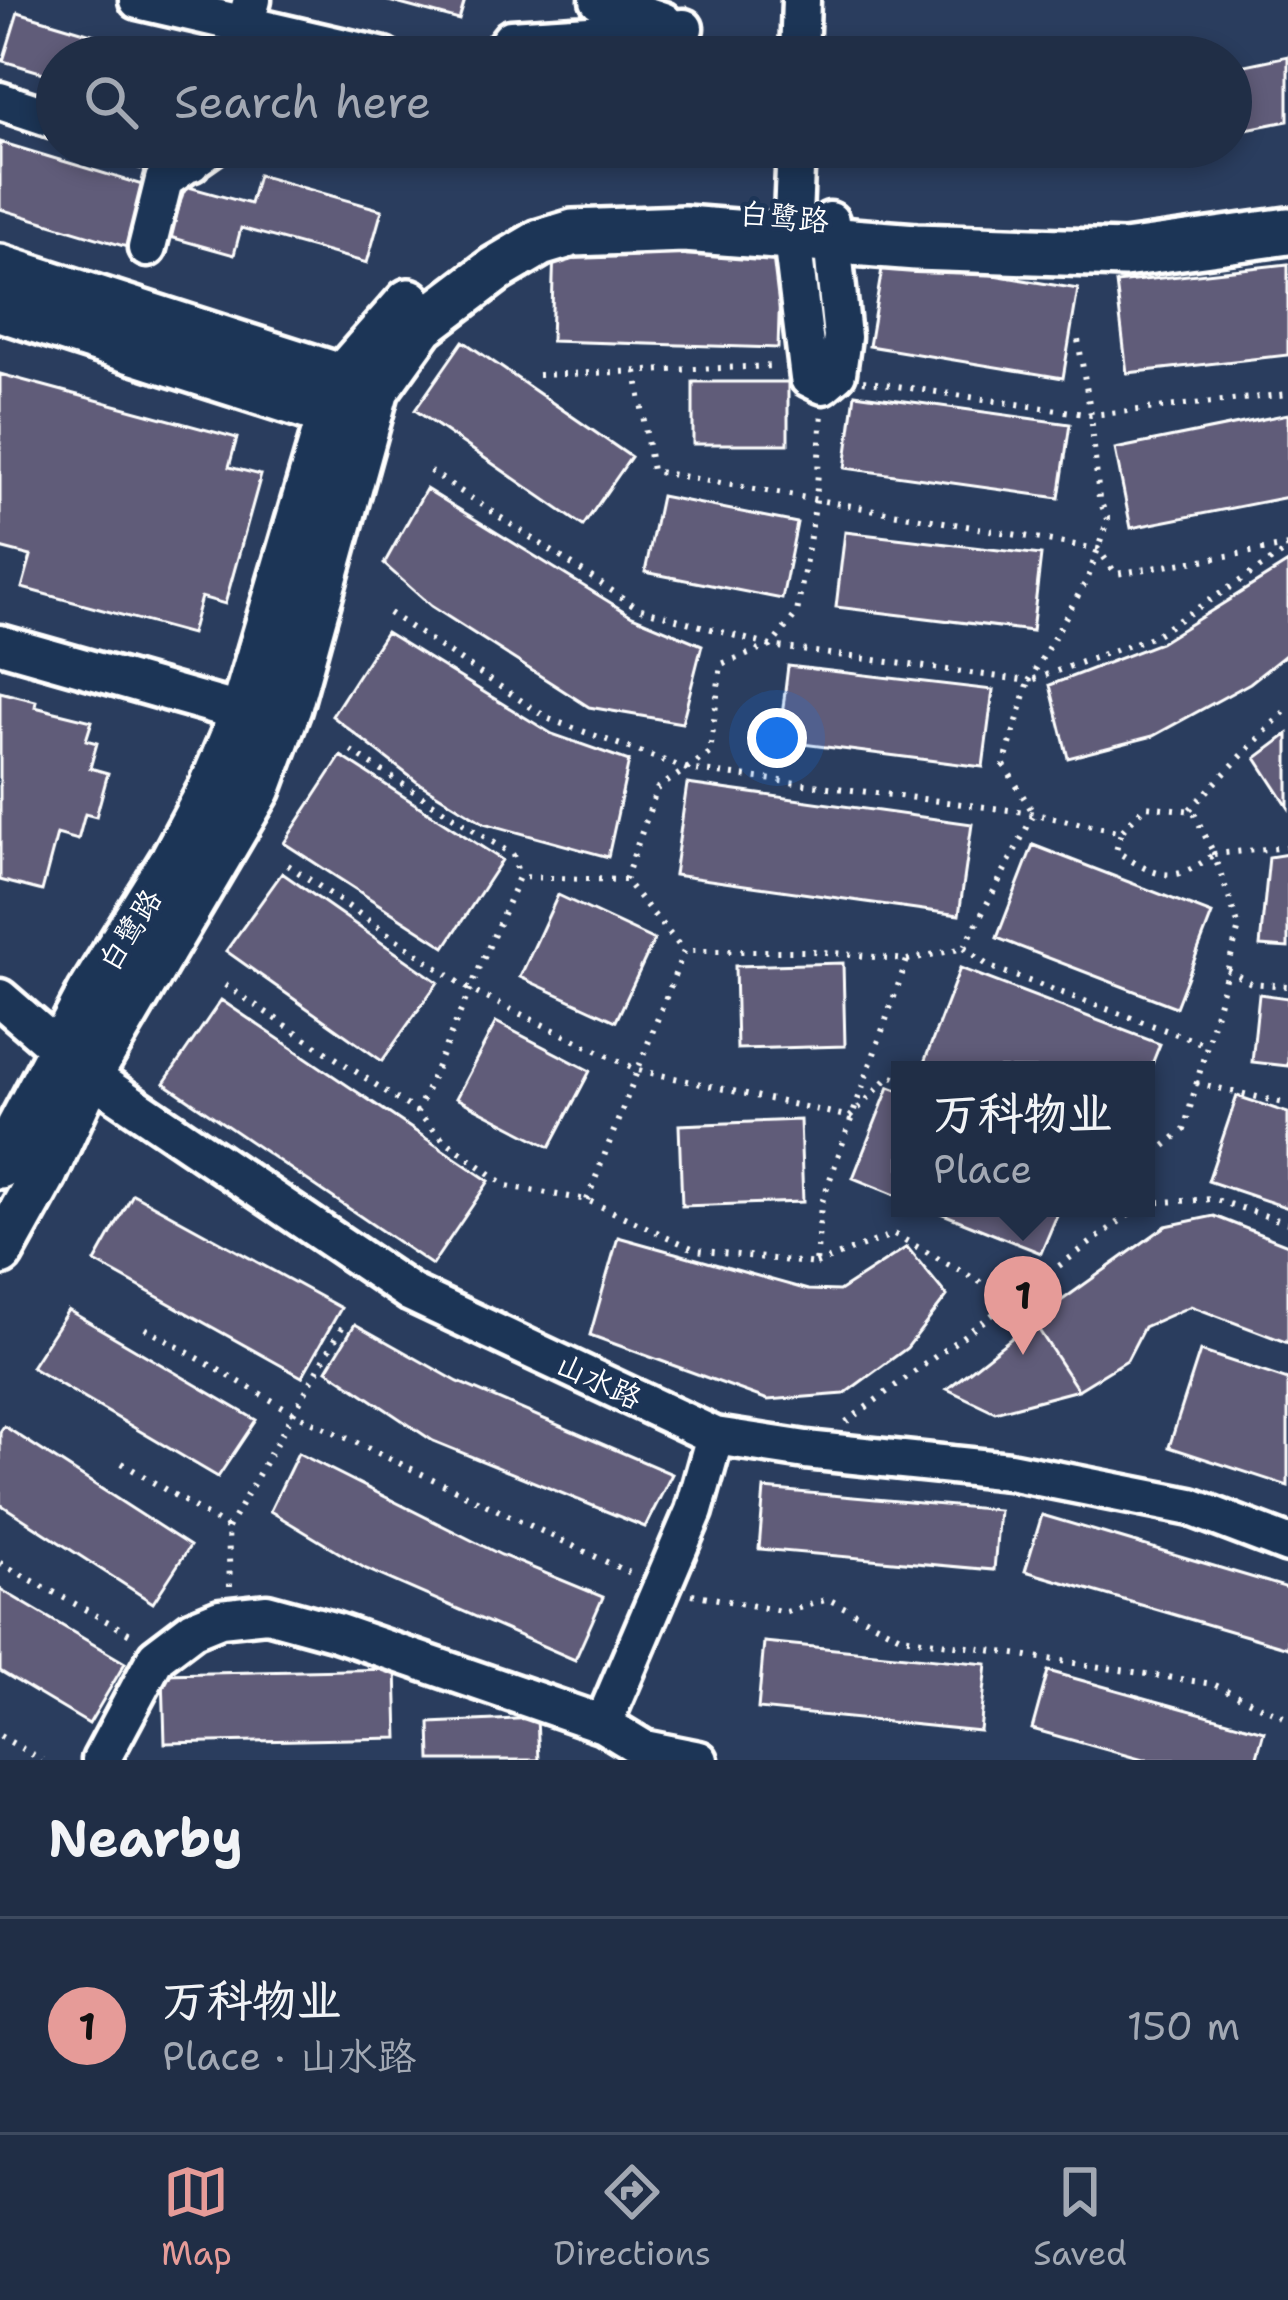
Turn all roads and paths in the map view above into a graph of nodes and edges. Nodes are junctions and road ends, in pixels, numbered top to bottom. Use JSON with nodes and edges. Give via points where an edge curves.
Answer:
{"nodes":[{"id":1,"x":138,"y":0,"type":"edge"},
{"id":2,"x":252,"y":0,"type":"edge"},
{"id":3,"x":599,"y":0,"type":"edge"},
{"id":4,"x":801,"y":0,"type":"edge"},
{"id":5,"x":242,"y":36,"type":"edge"},
{"id":6,"x":293,"y":36,"type":"edge"},
{"id":7,"x":558,"y":36,"type":"edge"},
{"id":8,"x":800,"y":36,"type":"edge"},
{"id":9,"x":0,"y":101,"type":"edge"},
{"id":10,"x":36,"y":113,"type":"edge"},
{"id":11,"x":182,"y":168,"type":"edge"},
{"id":12,"x":798,"y":168,"type":"edge"},
{"id":13,"x":1288,"y":209,"type":"edge"},
{"id":14,"x":805,"y":226,"type":"junction"},
{"id":15,"x":1288,"y":231,"type":"edge"},
{"id":16,"x":147,"y":248,"type":"dead end"},
{"id":17,"x":0,"y":268,"type":"edge"},
{"id":18,"x":0,"y":308,"type":"edge"},
{"id":19,"x":1077,"y":334,"type":"dead end"},
{"id":20,"x":636,"y":371,"type":"junction"},
{"id":21,"x":822,"y":374,"type":"junction"},
{"id":22,"x":538,"y":375,"type":"dead end"},
{"id":23,"x":1288,"y":394,"type":"edge"},
{"id":24,"x":353,"y":401,"type":"junction"},
{"id":25,"x":1091,"y":415,"type":"junction"},
{"id":26,"x":430,"y":471,"type":"dead end"},
{"id":27,"x":816,"y":501,"type":"junction"},
{"id":28,"x":1288,"y":548,"type":"edge"},
{"id":29,"x":1097,"y":549,"type":"junction"},
{"id":30,"x":389,"y":613,"type":"dead end"},
{"id":31,"x":0,"y":644,"type":"edge"},
{"id":32,"x":771,"y":646,"type":"junction"},
{"id":33,"x":1030,"y":681,"type":"junction"},
{"id":34,"x":1288,"y":708,"type":"edge"},
{"id":35,"x":243,"y":713,"type":"junction"},
{"id":36,"x":351,"y":751,"type":"dead end"},
{"id":37,"x":687,"y":769,"type":"junction"},
{"id":38,"x":1188,"y":810,"type":"junction"},
{"id":39,"x":1034,"y":814,"type":"junction"},
{"id":40,"x":1120,"y":832,"type":"junction"},
{"id":41,"x":1288,"y":848,"type":"edge"},
{"id":42,"x":1214,"y":854,"type":"junction"},
{"id":43,"x":288,"y":865,"type":"dead end"},
{"id":44,"x":519,"y":877,"type":"junction"},
{"id":45,"x":625,"y":880,"type":"junction"},
{"id":46,"x":964,"y":948,"type":"junction"},
{"id":47,"x":684,"y":951,"type":"junction"},
{"id":48,"x":907,"y":960,"type":"junction"},
{"id":49,"x":1227,"y":970,"type":"junction"},
{"id":50,"x":225,"y":985,"type":"dead end"},
{"id":51,"x":1288,"y":986,"type":"edge"},
{"id":52,"x":470,"y":990,"type":"junction"},
{"id":53,"x":0,"y":998,"type":"edge"},
{"id":54,"x":1207,"y":1045,"type":"junction"},
{"id":55,"x":75,"y":1064,"type":"junction"},
{"id":56,"x":638,"y":1070,"type":"junction"},
{"id":57,"x":891,"y":1076,"type":"edge"},
{"id":58,"x":1196,"y":1083,"type":"junction"},
{"id":59,"x":1288,"y":1104,"type":"edge"},
{"id":60,"x":417,"y":1112,"type":"junction"},
{"id":61,"x":850,"y":1117,"type":"junction"},
{"id":62,"x":1155,"y":1154,"type":"edge"},
{"id":63,"x":0,"y":1165,"type":"edge"},
{"id":64,"x":587,"y":1200,"type":"junction"},
{"id":65,"x":1155,"y":1202,"type":"edge"},
{"id":66,"x":1126,"y":1217,"type":"edge"},
{"id":67,"x":1288,"y":1223,"type":"edge"},
{"id":68,"x":0,"y":1252,"type":"edge"},
{"id":69,"x":815,"y":1264,"type":"junction"},
{"id":70,"x":1012,"y":1300,"type":"junction"},
{"id":71,"x":345,"y":1322,"type":"dead end"},
{"id":72,"x":145,"y":1328,"type":"dead end"},
{"id":73,"x":293,"y":1413,"type":"junction"},
{"id":74,"x":715,"y":1436,"type":"junction"},
{"id":75,"x":806,"y":1450,"type":"junction"},
{"id":76,"x":122,"y":1463,"type":"dead end"},
{"id":77,"x":229,"y":1528,"type":"junction"},
{"id":78,"x":1288,"y":1544,"type":"edge"},
{"id":79,"x":0,"y":1563,"type":"edge"},
{"id":80,"x":661,"y":1588,"type":"junction"},
{"id":81,"x":230,"y":1617,"type":"junction"},
{"id":82,"x":163,"y":1652,"type":"junction"},
{"id":83,"x":1288,"y":1719,"type":"edge"},
{"id":84,"x":603,"y":1724,"type":"junction"},
{"id":85,"x":0,"y":1736,"type":"edge"},
{"id":86,"x":41,"y":1760,"type":"edge"},
{"id":87,"x":100,"y":1760,"type":"edge"},
{"id":88,"x":699,"y":1760,"type":"edge"}],
"edges":[{"from":1,"to":6,"type":"street"},
{"from":2,"to":5,"type":"street"},
{"from":3,"to":7,"type":"street","via":[[684,28]]},
{"from":4,"to":8,"type":"street"},
{"from":9,"to":10,"type":"street"},
{"from":11,"to":16,"type":"street","via":[[164,180]]},
{"from":12,"to":14,"type":"street"},
{"from":13,"to":14,"type":"street","name":"白鹭路","via":[[1032,234]]},
{"from":14,"to":15,"type":"street","name":"白鹭路","via":[[1034,253],[1124,254]]},
{"from":14,"to":21,"type":"street","via":[[842,337]]},
{"from":14,"to":24,"type":"street","name":"白鹭路","via":[[696,209],[573,212],[524,222],[482,242],[421,292]]},
{"from":17,"to":24,"type":"street"},
{"from":18,"to":24,"type":"street"},
{"from":19,"to":25,"type":"path"},
{"from":20,"to":21,"type":"path"},
{"from":20,"to":22,"type":"path"},
{"from":20,"to":27,"type":"path","via":[[652,471]]},
{"from":21,"to":25,"type":"path"},
{"from":21,"to":27,"type":"path"},
{"from":23,"to":25,"type":"path"},
{"from":24,"to":35,"type":"street","name":"白鹭路"},
{"from":24,"to":55,"type":"street","name":"白鹭路","via":[[288,707],[258,788]]},
{"from":25,"to":29,"type":"path","via":[[1108,519]]},
{"from":26,"to":32,"type":"path","via":[[638,608]]},
{"from":27,"to":29,"type":"path"},
{"from":27,"to":32,"type":"path","via":[[797,613]]},
{"from":28,"to":29,"type":"path","via":[[1116,574]]},
{"from":28,"to":33,"type":"path","via":[[1154,636]]},
{"from":29,"to":33,"type":"path"},
{"from":30,"to":37,"type":"path","via":[[548,718]]},
{"from":31,"to":35,"type":"street"},
{"from":32,"to":33,"type":"path"},
{"from":32,"to":37,"type":"path","via":[[722,664],[710,753]]},
{"from":33,"to":39,"type":"path","via":[[1004,765]]},
{"from":34,"to":38,"type":"path"},
{"from":35,"to":55,"type":"street","name":"白鹭路","via":[[183,842],[91,994]]},
{"from":36,"to":44,"type":"path","via":[[513,855]]},
{"from":37,"to":39,"type":"path"},
{"from":37,"to":45,"type":"path","via":[[657,789]]},
{"from":38,"to":40,"type":"path","via":[[1145,806]]},
{"from":38,"to":42,"type":"path"},
{"from":39,"to":40,"type":"path"},
{"from":39,"to":46,"type":"path"},
{"from":40,"to":42,"type":"path","via":[[1116,851],[1156,876],[1190,873]]},
{"from":41,"to":42,"type":"path"},
{"from":42,"to":49,"type":"path","via":[[1239,927]]},
{"from":43,"to":52,"type":"path"},
{"from":44,"to":45,"type":"path"},
{"from":44,"to":52,"type":"path"},
{"from":45,"to":47,"type":"path"},
{"from":46,"to":48,"type":"path"},
{"from":46,"to":54,"type":"path","via":[[990,967]]},
{"from":47,"to":48,"type":"path","via":[[812,950]]},
{"from":47,"to":56,"type":"path"},
{"from":48,"to":61,"type":"path"},
{"from":49,"to":51,"type":"path"},
{"from":49,"to":54,"type":"path"},
{"from":50,"to":60,"type":"path"},
{"from":52,"to":56,"type":"path"},
{"from":52,"to":60,"type":"path"},
{"from":53,"to":55,"type":"street","name":"山水路"},
{"from":54,"to":58,"type":"path"},
{"from":55,"to":63,"type":"street","name":"白鹭路"},
{"from":55,"to":68,"type":"street","via":[[44,1173]]},
{"from":55,"to":74,"type":"street","name":"山水路","via":[[411,1294]]},
{"from":56,"to":61,"type":"path"},
{"from":56,"to":64,"type":"path"},
{"from":57,"to":61,"type":"path"},
{"from":58,"to":59,"type":"path"},
{"from":58,"to":62,"type":"path","via":[[1184,1130]]},
{"from":60,"to":64,"type":"path","via":[[508,1186]]},
{"from":61,"to":69,"type":"path","via":[[821,1204]]},
{"from":64,"to":69,"type":"path","via":[[696,1250]]},
{"from":65,"to":67,"type":"path","via":[[1214,1199]]},
{"from":66,"to":70,"type":"path"},
{"from":69,"to":70,"type":"path","via":[[894,1234]]},
{"from":70,"to":75,"type":"path"},
{"from":71,"to":73,"type":"path"},
{"from":72,"to":73,"type":"path"},
{"from":73,"to":77,"type":"path"},
{"from":73,"to":80,"type":"path"},
{"from":74,"to":75,"type":"street","name":"山水路"},
{"from":74,"to":80,"type":"street"},
{"from":75,"to":78,"type":"street","name":"山水路","via":[[1010,1471],[1191,1507]]},
{"from":76,"to":77,"type":"path"},
{"from":77,"to":81,"type":"path"},
{"from":79,"to":82,"type":"path"},
{"from":80,"to":83,"type":"path","via":[[786,1612],[828,1599],[902,1637],[1213,1684]]},
{"from":80,"to":84,"type":"street"},
{"from":81,"to":82,"type":"street"},
{"from":81,"to":84,"type":"street","via":[[267,1613],[302,1622]]},
{"from":82,"to":87,"type":"street"},
{"from":84,"to":88,"type":"street","via":[[644,1749]]},
{"from":85,"to":86,"type":"path"}]}
